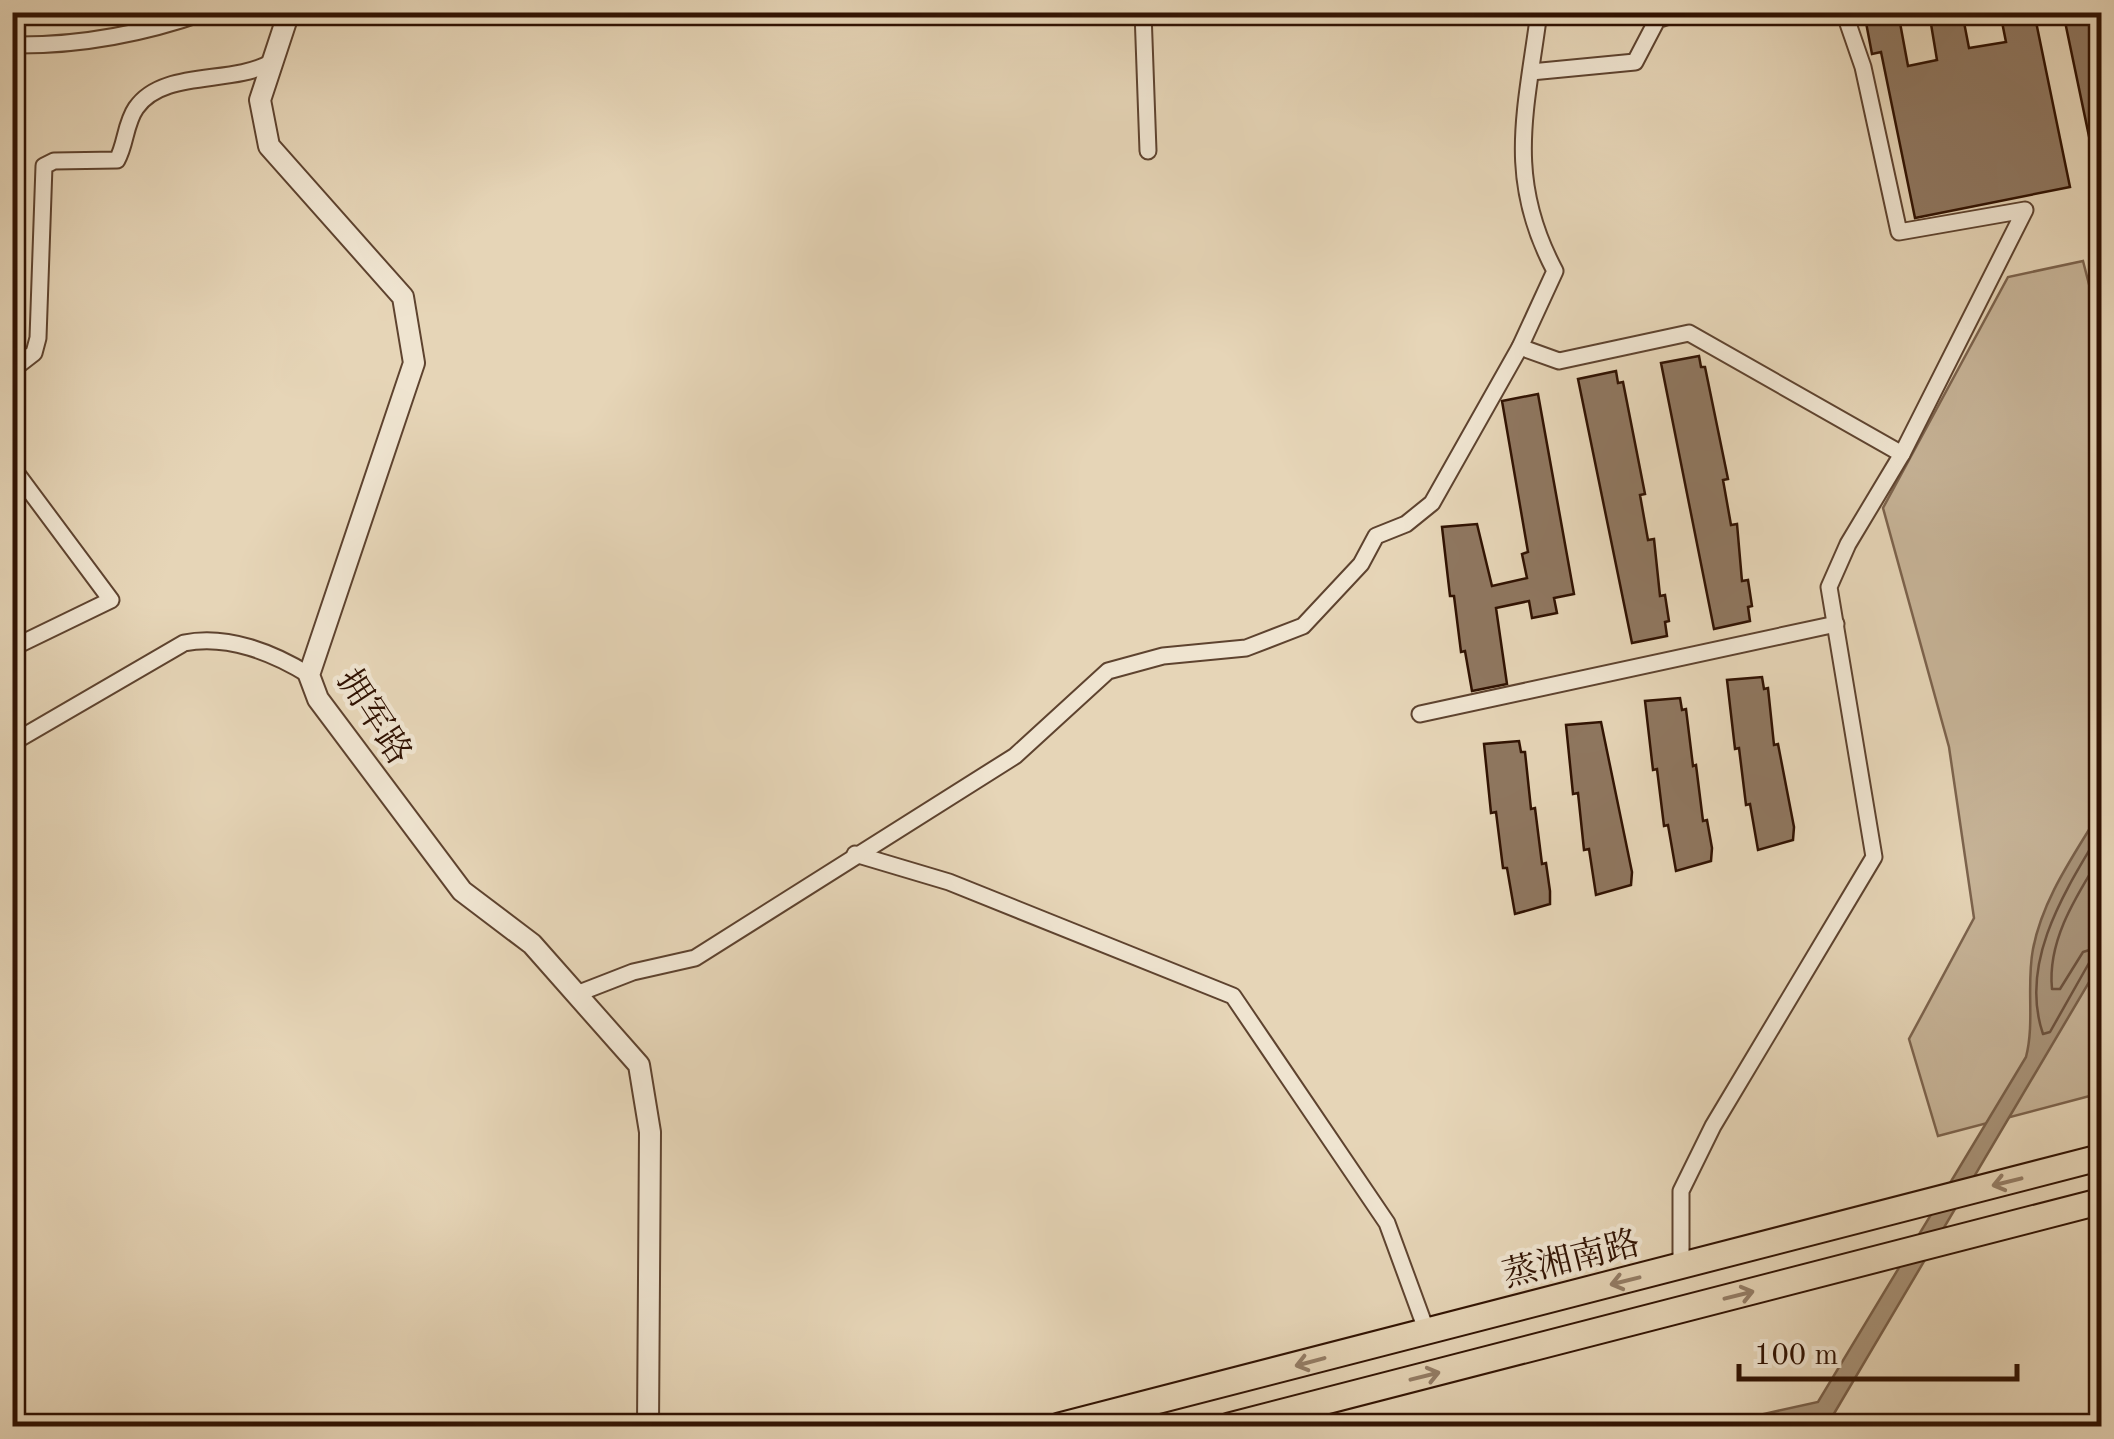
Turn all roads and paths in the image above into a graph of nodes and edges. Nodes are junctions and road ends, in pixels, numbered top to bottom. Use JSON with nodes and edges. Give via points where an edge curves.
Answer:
{"nodes":[{"id":1,"x":205,"y":12,"type":"edge"},
{"id":2,"x":289,"y":12,"type":"edge"},
{"id":3,"x":1143,"y":12,"type":"edge"},
{"id":4,"x":1539,"y":12,"type":"edge"},
{"id":5,"x":1682,"y":12,"type":"edge"},
{"id":6,"x":1844,"y":12,"type":"edge"},
{"id":7,"x":12,"y":45,"type":"edge"},
{"id":8,"x":270,"y":63,"type":"junction"},
{"id":9,"x":1532,"y":72,"type":"junction"},
{"id":10,"x":1148,"y":151,"type":"dead end"},
{"id":11,"x":1520,"y":347,"type":"junction"},
{"id":12,"x":12,"y":370,"type":"edge"},
{"id":13,"x":1902,"y":454,"type":"junction"},
{"id":14,"x":12,"y":467,"type":"edge"},
{"id":15,"x":1836,"y":624,"type":"junction"},
{"id":16,"x":12,"y":648,"type":"edge"},
{"id":17,"x":309,"y":676,"type":"junction"},
{"id":18,"x":1420,"y":714,"type":"dead end"},
{"id":19,"x":12,"y":744,"type":"edge"},
{"id":20,"x":855,"y":854,"type":"junction"},
{"id":21,"x":579,"y":993,"type":"junction"},
{"id":22,"x":2102,"y":1157,"type":"edge"},
{"id":23,"x":2102,"y":1201,"type":"edge"},
{"id":24,"x":1681,"y":1266,"type":"junction"},
{"id":25,"x":1427,"y":1332,"type":"junction"},
{"id":26,"x":1310,"y":1416,"type":"edge"},
{"id":27,"x":648,"y":1426,"type":"edge"},
{"id":28,"x":1059,"y":1426,"type":"edge"},
{"id":29,"x":1229,"y":1426,"type":"edge"}],
"edges":[{"from":1,"to":7,"type":"street","via":[[149,31]]},
{"from":2,"to":8,"type":"street","name":"拥军路"},
{"from":3,"to":10,"type":"street"},
{"from":4,"to":9,"type":"street"},
{"from":5,"to":9,"type":"street","via":[[1657,20],[1635,62]]},
{"from":6,"to":13,"type":"street","via":[[1863,67],[1899,232],[2025,210]]},
{"from":8,"to":12,"type":"street","via":[[238,76],[151,92],[129,121],[116,160],[44,166],[38,338],[34,353]]},
{"from":8,"to":17,"type":"street","name":"拥军路","via":[[260,100],[269,146],[403,297],[414,363]]},
{"from":9,"to":11,"type":"street","via":[[1522,183],[1535,234],[1554,271]]},
{"from":11,"to":13,"type":"street","via":[[1559,362],[1689,333]]},
{"from":11,"to":20,"type":"street","via":[[1432,503],[1376,536],[1361,564],[1303,626],[1246,648],[1162,656],[1108,671],[1015,756]]},
{"from":13,"to":15,"type":"street","via":[[1830,587]]},
{"from":14,"to":16,"type":"street","via":[[110,600]]},
{"from":15,"to":18,"type":"street"},
{"from":15,"to":24,"type":"street","via":[[1874,858],[1681,1191]]},
{"from":17,"to":19,"type":"street","via":[[248,647],[203,639],[184,643]]},
{"from":17,"to":21,"type":"street","name":"拥军路","via":[[318,698],[440,866]]},
{"from":20,"to":21,"type":"street","via":[[695,958]]},
{"from":20,"to":25,"type":"street","via":[[949,882],[1233,996],[1387,1223]]},
{"from":21,"to":27,"type":"street","name":"拥军路","via":[[639,1065],[650,1132]]},
{"from":22,"to":24,"type":"main road","name":"蒸湘南路","one_way":true},
{"from":26,"to":23,"type":"main road","one_way":true},
{"from":24,"to":25,"type":"main road","name":"蒸湘南路","one_way":true},
{"from":25,"to":28,"type":"main road","name":"蒸湘南路","one_way":true},
{"from":26,"to":29,"type":"main road"}]}
